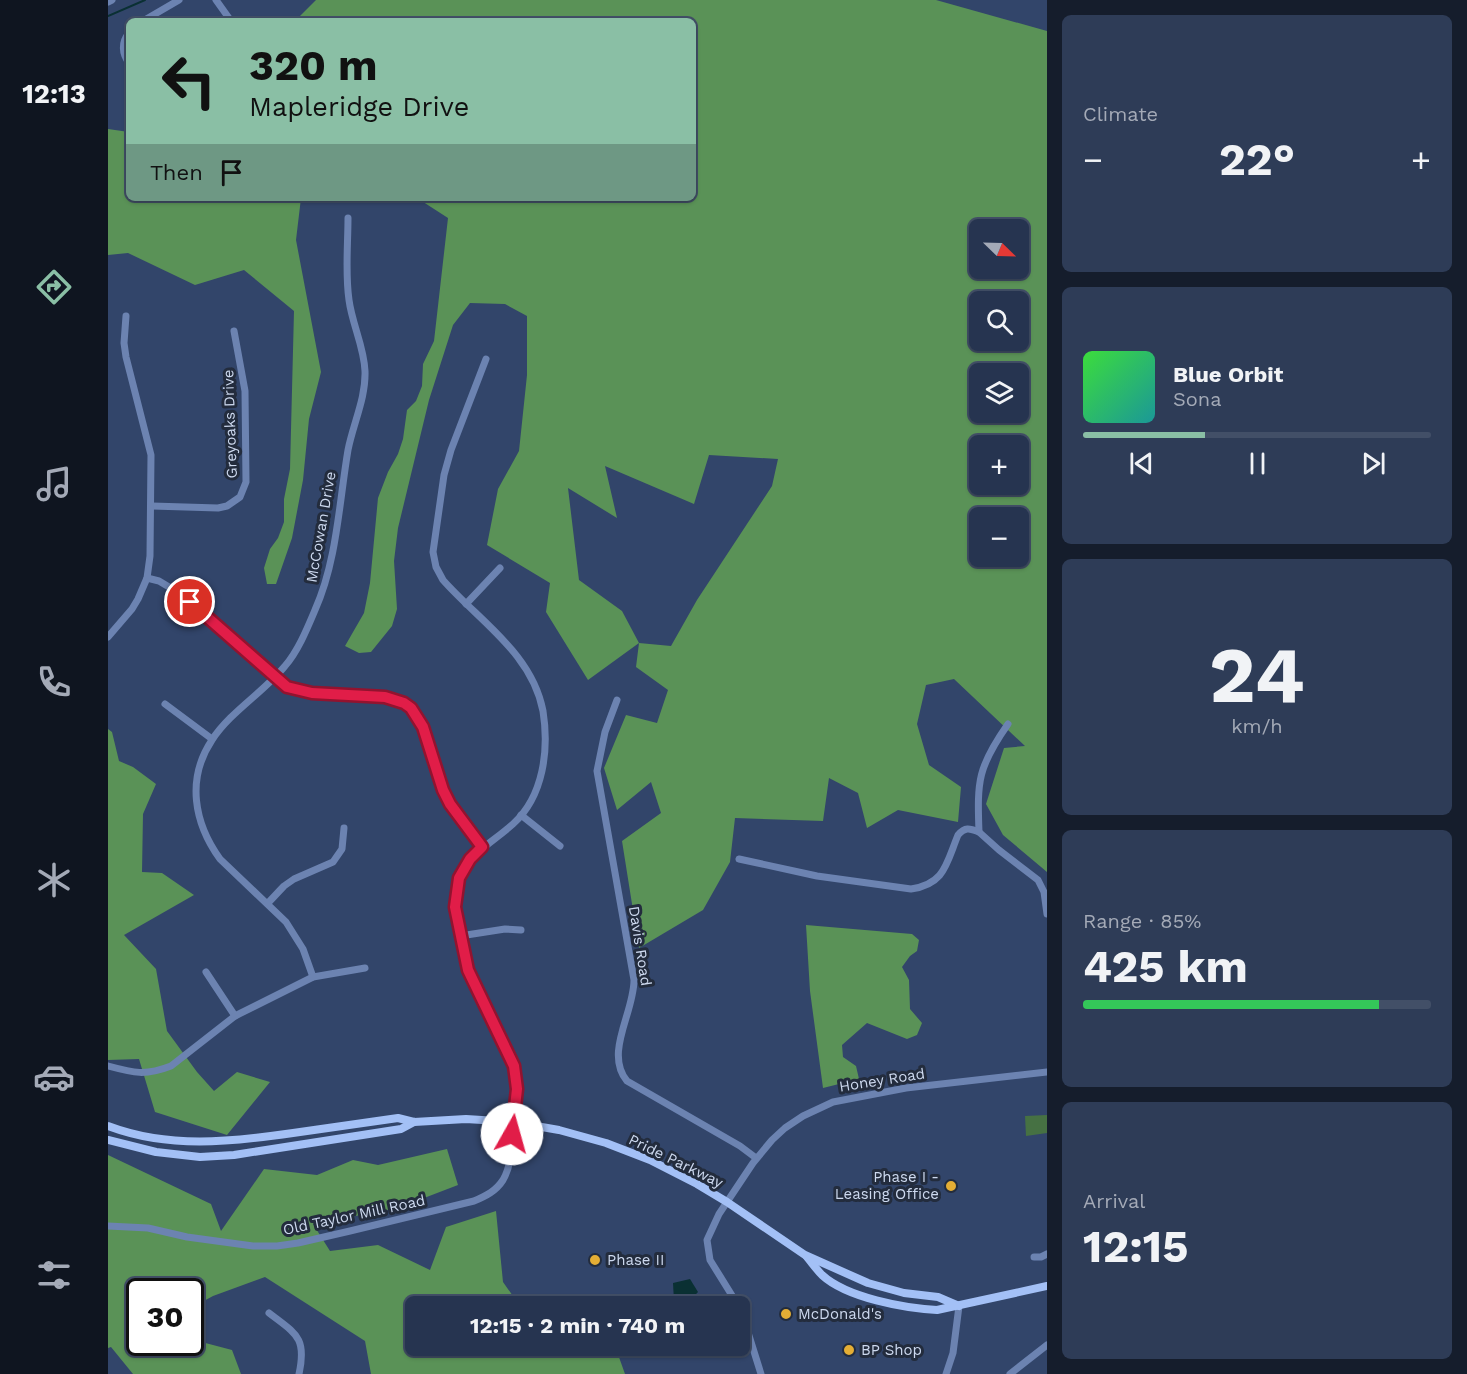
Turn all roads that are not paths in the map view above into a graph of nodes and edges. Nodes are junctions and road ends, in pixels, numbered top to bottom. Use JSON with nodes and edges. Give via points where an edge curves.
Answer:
{"nodes":[{"id":1,"x":112,"y":0,"type":"edge"},
{"id":2,"x":179,"y":0,"type":"edge"},
{"id":3,"x":216,"y":0,"type":"edge"},
{"id":4,"x":108,"y":2,"type":"edge"},
{"id":5,"x":148,"y":18,"type":"edge"},
{"id":6,"x":229,"y":18,"type":"edge"},
{"id":7,"x":126,"y":37,"type":"edge"},
{"id":8,"x":126,"y":56,"type":"edge"},
{"id":9,"x":348,"y":218,"type":"dead end"},
{"id":10,"x":126,"y":316,"type":"dead end"},
{"id":11,"x":234,"y":331,"type":"dead end"},
{"id":12,"x":486,"y":359,"type":"dead end"},
{"id":13,"x":152,"y":506,"type":"junction"},
{"id":14,"x":500,"y":568,"type":"dead end"},
{"id":15,"x":147,"y":578,"type":"junction"},
{"id":16,"x":466,"y":604,"type":"junction"},
{"id":17,"x":108,"y":637,"type":"edge"},
{"id":18,"x":275,"y":678,"type":"junction"},
{"id":19,"x":617,"y":700,"type":"dead end"},
{"id":20,"x":165,"y":704,"type":"dead end"},
{"id":21,"x":1008,"y":724,"type":"dead end"},
{"id":22,"x":212,"y":739,"type":"junction"},
{"id":23,"x":521,"y":815,"type":"junction"},
{"id":24,"x":344,"y":828,"type":"dead end"},
{"id":25,"x":979,"y":832,"type":"junction"},
{"id":26,"x":560,"y":846,"type":"dead end"},
{"id":27,"x":482,"y":847,"type":"junction"},
{"id":28,"x":739,"y":859,"type":"dead end"},
{"id":29,"x":268,"y":903,"type":"junction"},
{"id":30,"x":1047,"y":914,"type":"edge"},
{"id":31,"x":521,"y":930,"type":"dead end"},
{"id":32,"x":460,"y":936,"type":"junction"},
{"id":33,"x":365,"y":968,"type":"dead end"},
{"id":34,"x":206,"y":972,"type":"dead end"},
{"id":35,"x":313,"y":977,"type":"junction"},
{"id":36,"x":235,"y":1016,"type":"junction"},
{"id":37,"x":108,"y":1066,"type":"edge"},
{"id":38,"x":1047,"y":1072,"type":"edge"},
{"id":39,"x":414,"y":1122,"type":"junction"},
{"id":40,"x":513,"y":1122,"type":"junction"},
{"id":41,"x":108,"y":1126,"type":"edge"},
{"id":42,"x":108,"y":1140,"type":"edge"},
{"id":43,"x":756,"y":1158,"type":"junction"},
{"id":44,"x":727,"y":1202,"type":"junction"},
{"id":45,"x":108,"y":1226,"type":"edge"},
{"id":46,"x":1047,"y":1254,"type":"edge"},
{"id":47,"x":805,"y":1255,"type":"junction"},
{"id":48,"x":1034,"y":1257,"type":"dead end"},
{"id":49,"x":1047,"y":1286,"type":"edge"},
{"id":50,"x":959,"y":1306,"type":"junction"},
{"id":51,"x":269,"y":1313,"type":"dead end"},
{"id":52,"x":1047,"y":1345,"type":"edge"},
{"id":53,"x":299,"y":1374,"type":"edge"},
{"id":54,"x":761,"y":1374,"type":"edge"},
{"id":55,"x":946,"y":1374,"type":"edge"},
{"id":56,"x":1010,"y":1374,"type":"edge"}],
"edges":[{"from":1,"to":4,"type":"street"},
{"from":2,"to":5,"type":"street"},
{"from":3,"to":6,"type":"street"},
{"from":7,"to":8,"type":"street"},
{"from":9,"to":18,"type":"street","name":"McCowan Drive","via":[[349,301],[364,359],[364,388],[348,448],[324,587],[297,648]]},
{"from":10,"to":13,"type":"street","via":[[126,357],[152,455]]},
{"from":11,"to":13,"type":"street","name":"Greyoaks Drive","via":[[245,392],[246,476],[242,493],[227,506],[218,508]]},
{"from":12,"to":16,"type":"street","name":"Old Taylor Mill Road","via":[[451,450],[434,537],[436,567]]},
{"from":13,"to":15,"type":"street"},
{"from":14,"to":16,"type":"street"},
{"from":15,"to":17,"type":"street","via":[[132,609]]},
{"from":15,"to":18,"type":"street","via":[[180,593]]},
{"from":16,"to":23,"type":"street","name":"Old Taylor Mill Road","via":[[522,661],[543,711],[546,755],[537,786]]},
{"from":18,"to":22,"type":"street","name":"McCowan Drive"},
{"from":18,"to":27,"type":"street","via":[[301,692],[385,697],[411,708],[423,727],[446,798]]},
{"from":19,"to":43,"type":"street","name":"Davis Road","via":[[597,771],[634,980],[634,994],[616,1058],[620,1073]]},
{"from":20,"to":22,"type":"street"},
{"from":21,"to":25,"type":"street","via":[[982,769]]},
{"from":22,"to":29,"type":"street","name":"McCowan Drive","via":[[196,786],[201,826],[220,859]]},
{"from":23,"to":26,"type":"street"},
{"from":23,"to":27,"type":"street","name":"Old Taylor Mill Road"},
{"from":24,"to":29,"type":"street","via":[[340,854],[333,862],[294,879]]},
{"from":25,"to":28,"type":"street","via":[[962,830],[934,883],[911,889],[817,876]]},
{"from":25,"to":30,"type":"street","via":[[1038,880]]},
{"from":27,"to":32,"type":"street","name":"Old Taylor Mill Road","via":[[465,866],[456,890]]},
{"from":29,"to":35,"type":"street","name":"McCowan Drive","via":[[296,935]]},
{"from":31,"to":32,"type":"street"},
{"from":32,"to":40,"type":"street","name":"Old Taylor Mill Road","via":[[473,984],[514,1066],[517,1089]]},
{"from":33,"to":35,"type":"street"},
{"from":34,"to":36,"type":"street"},
{"from":35,"to":36,"type":"street"},
{"from":36,"to":37,"type":"street","via":[[171,1066],[138,1074]]},
{"from":38,"to":43,"type":"street","name":"Honey Road","via":[[906,1088],[833,1102],[785,1128]]},
{"from":39,"to":40,"type":"main road","name":"Pride Parkway"},
{"from":39,"to":41,"type":"main road","name":"Pride Parkway","via":[[398,1118],[235,1142],[201,1143],[177,1142]]},
{"from":39,"to":42,"type":"main road","name":"Pride Parkway","via":[[401,1129],[234,1155],[178,1155]]},
{"from":40,"to":44,"type":"main road","name":"Pride Parkway","via":[[587,1137],[629,1151]]},
{"from":40,"to":45,"type":"street","name":"Old Taylor Mill Road","via":[[508,1170],[495,1190],[474,1201],[277,1246]]},
{"from":43,"to":44,"type":"street","name":"Honey Road"},
{"from":44,"to":47,"type":"main road","name":"Pride Parkway"},
{"from":44,"to":54,"type":"street","via":[[709,1233],[707,1251],[741,1310]]},
{"from":46,"to":48,"type":"street"},
{"from":47,"to":50,"type":"main road","name":"Pride Parkway","via":[[868,1283],[938,1297]]},
{"from":47,"to":50,"type":"main road","name":"Pride Parkway","via":[[824,1277],[865,1297],[919,1309]]},
{"from":49,"to":50,"type":"main road"},
{"from":50,"to":55,"type":"street"},
{"from":51,"to":53,"type":"street","via":[[301,1342]]},
{"from":52,"to":56,"type":"street"}]}
